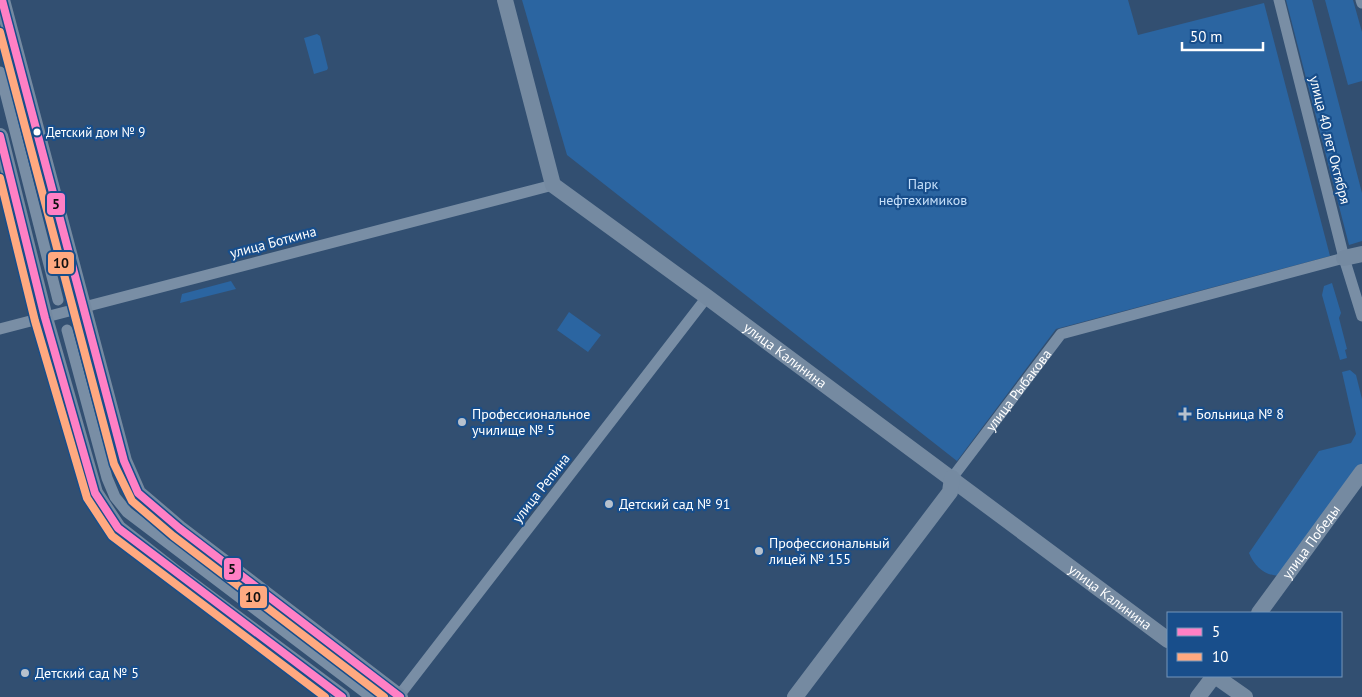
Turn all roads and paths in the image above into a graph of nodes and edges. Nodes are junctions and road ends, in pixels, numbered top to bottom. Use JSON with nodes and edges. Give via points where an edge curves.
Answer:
{"nodes":[{"id":1,"x":2,"y":0,"type":"edge"},
{"id":2,"x":505,"y":0,"type":"edge"},
{"id":3,"x":1279,"y":0,"type":"edge"},
{"id":4,"x":0,"y":72,"type":"edge"},
{"id":5,"x":0,"y":136,"type":"edge"},
{"id":6,"x":553,"y":185,"type":"junction"},
{"id":7,"x":1362,"y":254,"type":"edge"},
{"id":8,"x":1344,"y":258,"type":"junction"},
{"id":9,"x":707,"y":296,"type":"junction"},
{"id":10,"x":58,"y":300,"type":"dead end"},
{"id":11,"x":84,"y":307,"type":"junction"},
{"id":12,"x":1362,"y":316,"type":"edge"},
{"id":13,"x":45,"y":318,"type":"junction"},
{"id":14,"x":0,"y":329,"type":"edge"},
{"id":15,"x":67,"y":330,"type":"dead end"},
{"id":16,"x":1362,"y":472,"type":"edge"},
{"id":17,"x":952,"y":478,"type":"junction"},
{"id":18,"x":1260,"y":612,"type":"edge"},
{"id":19,"x":1167,"y":639,"type":"edge"},
{"id":20,"x":1214,"y":677,"type":"edge"},
{"id":21,"x":1216,"y":677,"type":"edge"},
{"id":22,"x":342,"y":697,"type":"edge"},
{"id":23,"x":371,"y":697,"type":"edge"},
{"id":24,"x":399,"y":697,"type":"edge"},
{"id":25,"x":795,"y":697,"type":"edge"},
{"id":26,"x":1198,"y":697,"type":"edge"},
{"id":27,"x":1245,"y":697,"type":"edge"}],
"edges":[{"from":1,"to":11,"type":"main road"},
{"from":2,"to":6,"type":"main road"},
{"from":3,"to":8,"type":"street","name":"улица 40 лет Октября"},
{"from":4,"to":10,"type":"street"},
{"from":5,"to":13,"type":"main road"},
{"from":6,"to":9,"type":"main road","name":"улица Калинина"},
{"from":6,"to":11,"type":"street","name":"улица Боткина"},
{"from":7,"to":8,"type":"main road","name":"улица Рыбакова"},
{"from":8,"to":12,"type":"street","name":"улица 40 лет Октября"},
{"from":8,"to":17,"type":"street","name":"улица Рыбакова","via":[[1061,334]]},
{"from":9,"to":17,"type":"main road","name":"улица Калинина"},
{"from":9,"to":24,"type":"street","name":"улица Репина"},
{"from":11,"to":13,"type":"street","name":"улица Боткина"},
{"from":11,"to":24,"type":"main road","via":[[124,461],[138,493]]},
{"from":13,"to":14,"type":"street","name":"улица Боткина"},
{"from":13,"to":22,"type":"main road","via":[[95,493],[118,528]]},
{"from":15,"to":23,"type":"street","via":[[107,478],[121,504]]},
{"from":16,"to":18,"type":"main road","name":"улица Победы"},
{"from":17,"to":19,"type":"main road","name":"улица Калинина"},
{"from":17,"to":25,"type":"main road","name":"улица Рыбакова","via":[[950,492]]},
{"from":20,"to":26,"type":"main road"},
{"from":21,"to":27,"type":"main road"}]}
